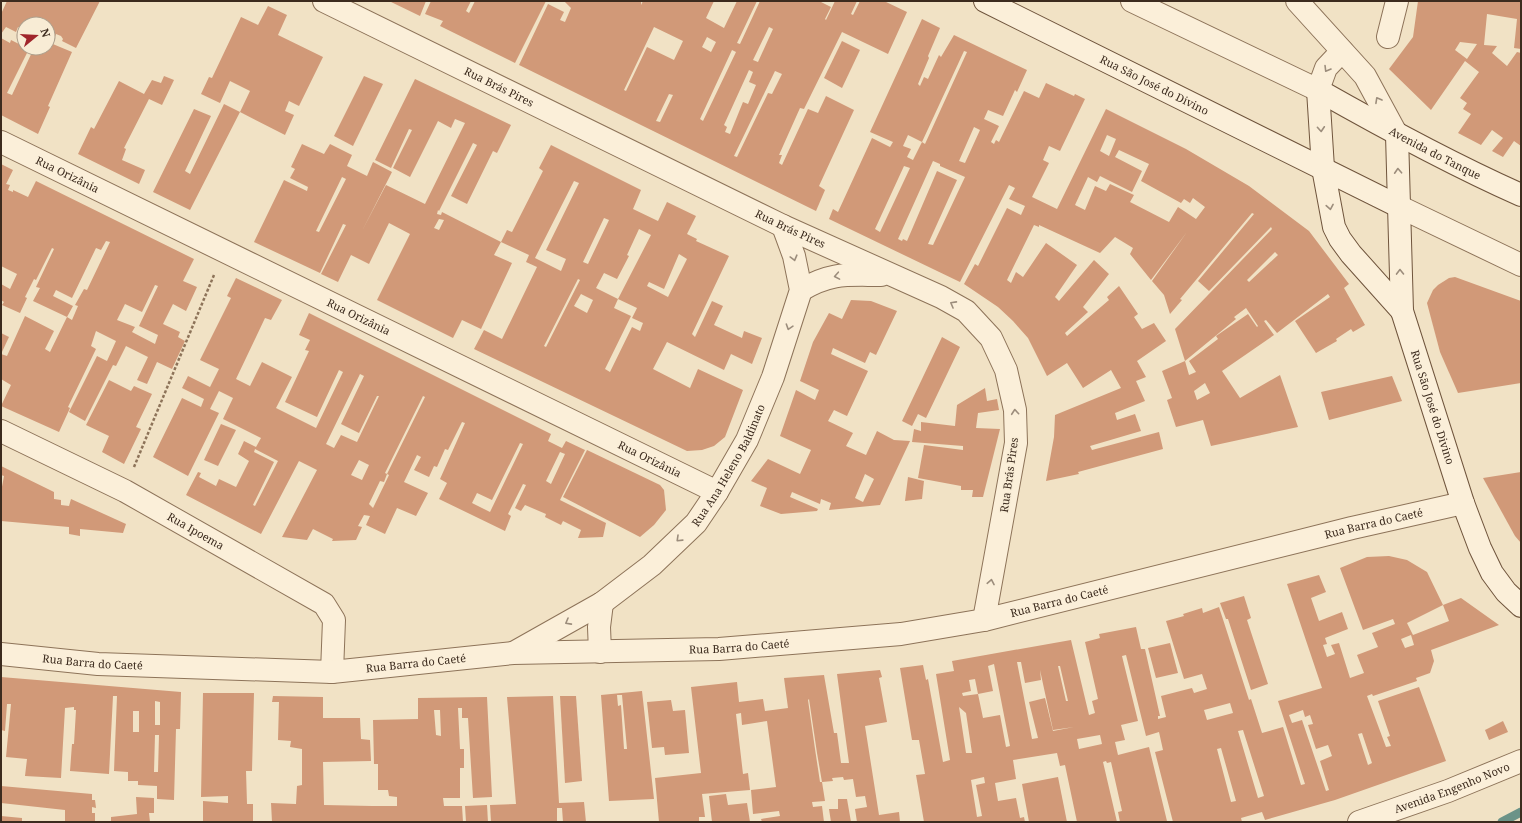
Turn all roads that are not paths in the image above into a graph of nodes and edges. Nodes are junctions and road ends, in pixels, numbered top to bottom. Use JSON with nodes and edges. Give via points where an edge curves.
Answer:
{"nodes":[{"id":1,"x":324,"y":1,"type":"edge"},
{"id":2,"x":984,"y":1,"type":"edge"},
{"id":3,"x":1132,"y":1,"type":"edge"},
{"id":4,"x":1297,"y":1,"type":"edge"},
{"id":5,"x":1397,"y":1,"type":"edge"},
{"id":6,"x":1388,"y":37,"type":"dead end"},
{"id":7,"x":1342,"y":51,"type":"junction"},
{"id":8,"x":1318,"y":90,"type":"junction"},
{"id":9,"x":1397,"y":134,"type":"junction"},
{"id":10,"x":1,"y":142,"type":"edge"},
{"id":11,"x":1323,"y":168,"type":"junction"},
{"id":12,"x":1521,"y":195,"type":"edge"},
{"id":13,"x":1400,"y":207,"type":"junction"},
{"id":14,"x":783,"y":226,"type":"junction"},
{"id":15,"x":1521,"y":265,"type":"edge"},
{"id":16,"x":889,"y":275,"type":"junction"},
{"id":17,"x":801,"y":290,"type":"junction"},
{"id":18,"x":1402,"y":311,"type":"junction"},
{"id":19,"x":1,"y":431,"type":"edge"},
{"id":20,"x":717,"y":492,"type":"junction"},
{"id":21,"x":1463,"y":503,"type":"junction"},
{"id":22,"x":602,"y":603,"type":"junction"},
{"id":23,"x":1521,"y":606,"type":"edge"},
{"id":24,"x":984,"y":620,"type":"junction"},
{"id":25,"x":600,"y":652,"type":"junction"},
{"id":26,"x":513,"y":653,"type":"junction"},
{"id":27,"x":1,"y":654,"type":"edge"},
{"id":28,"x":332,"y":672,"type":"junction"},
{"id":29,"x":1521,"y":761,"type":"edge"},
{"id":30,"x":1360,"y":822,"type":"edge"}],
"edges":[{"from":1,"to":14,"type":"street","name":"Rua Brás Pires"},
{"from":2,"to":11,"type":"street","name":"Rua São José do Divino"},
{"from":3,"to":8,"type":"street"},
{"from":4,"to":7,"type":"street","name":"Avenida do Tanque"},
{"from":5,"to":6,"type":"street"},
{"from":7,"to":8,"type":"street","one_way":true,"via":[[1326,68]]},
{"from":9,"to":7,"type":"street","name":"Avenida do Tanque","one_way":true,"via":[[1365,76]]},
{"from":8,"to":9,"type":"street"},
{"from":8,"to":11,"type":"street","name":"Rua São José do Divino","one_way":true},
{"from":9,"to":12,"type":"street","name":"Avenida do Tanque","via":[[1471,173]]},
{"from":13,"to":9,"type":"street","name":"Rua São José do Divino","one_way":true},
{"from":10,"to":20,"type":"street","name":"Rua Orizânia"},
{"from":11,"to":13,"type":"street","name":"Rua São José do Divino"},
{"from":11,"to":18,"type":"street","name":"Rua São José do Divino","one_way":true,"via":[[1334,227],[1340,239]]},
{"from":13,"to":15,"type":"street"},
{"from":18,"to":13,"type":"street","name":"Rua São José do Divino","one_way":true},
{"from":14,"to":16,"type":"street","name":"Rua Brás Pires"},
{"from":14,"to":17,"type":"street","name":"Rua Ana Heleno Baldinato","one_way":true,"via":[[794,256]]},
{"from":16,"to":17,"type":"street","one_way":true,"via":[[839,275],[818,280]]},
{"from":24,"to":16,"type":"street","name":"Rua Brás Pires","one_way":true,"via":[[1016,443],[1015,410],[1006,370],[991,338],[966,311],[941,297]]},
{"from":17,"to":20,"type":"street","name":"Rua Ana Heleno Baldinato","one_way":true,"via":[[773,377],[747,440]]},
{"from":18,"to":21,"type":"street","name":"Rua São José do Divino"},
{"from":19,"to":28,"type":"street","name":"Rua Ipoema","via":[[125,490],[324,604],[334,620]]},
{"from":20,"to":22,"type":"street","name":"Rua Ana Heleno Baldinato","one_way":true,"via":[[696,523],[663,555]]},
{"from":21,"to":23,"type":"street","name":"Rua São José do Divino","via":[[1492,572],[1506,592]]},
{"from":21,"to":24,"type":"street","name":"Rua Barra do Caeté"},
{"from":22,"to":25,"type":"street","via":[[599,627]]},
{"from":22,"to":26,"type":"street","name":"Rua Ana Heleno Baldinato","one_way":true},
{"from":24,"to":25,"type":"street","name":"Rua Barra do Caeté","via":[[901,634],[719,649]]},
{"from":25,"to":26,"type":"street","name":"Rua Barra do Caeté"},
{"from":26,"to":28,"type":"street","name":"Rua Barra do Caeté"},
{"from":27,"to":28,"type":"street","name":"Rua Barra do Caeté","via":[[98,664]]},
{"from":29,"to":30,"type":"street","name":"Avenida Engenho Novo","via":[[1448,791]]}]}
